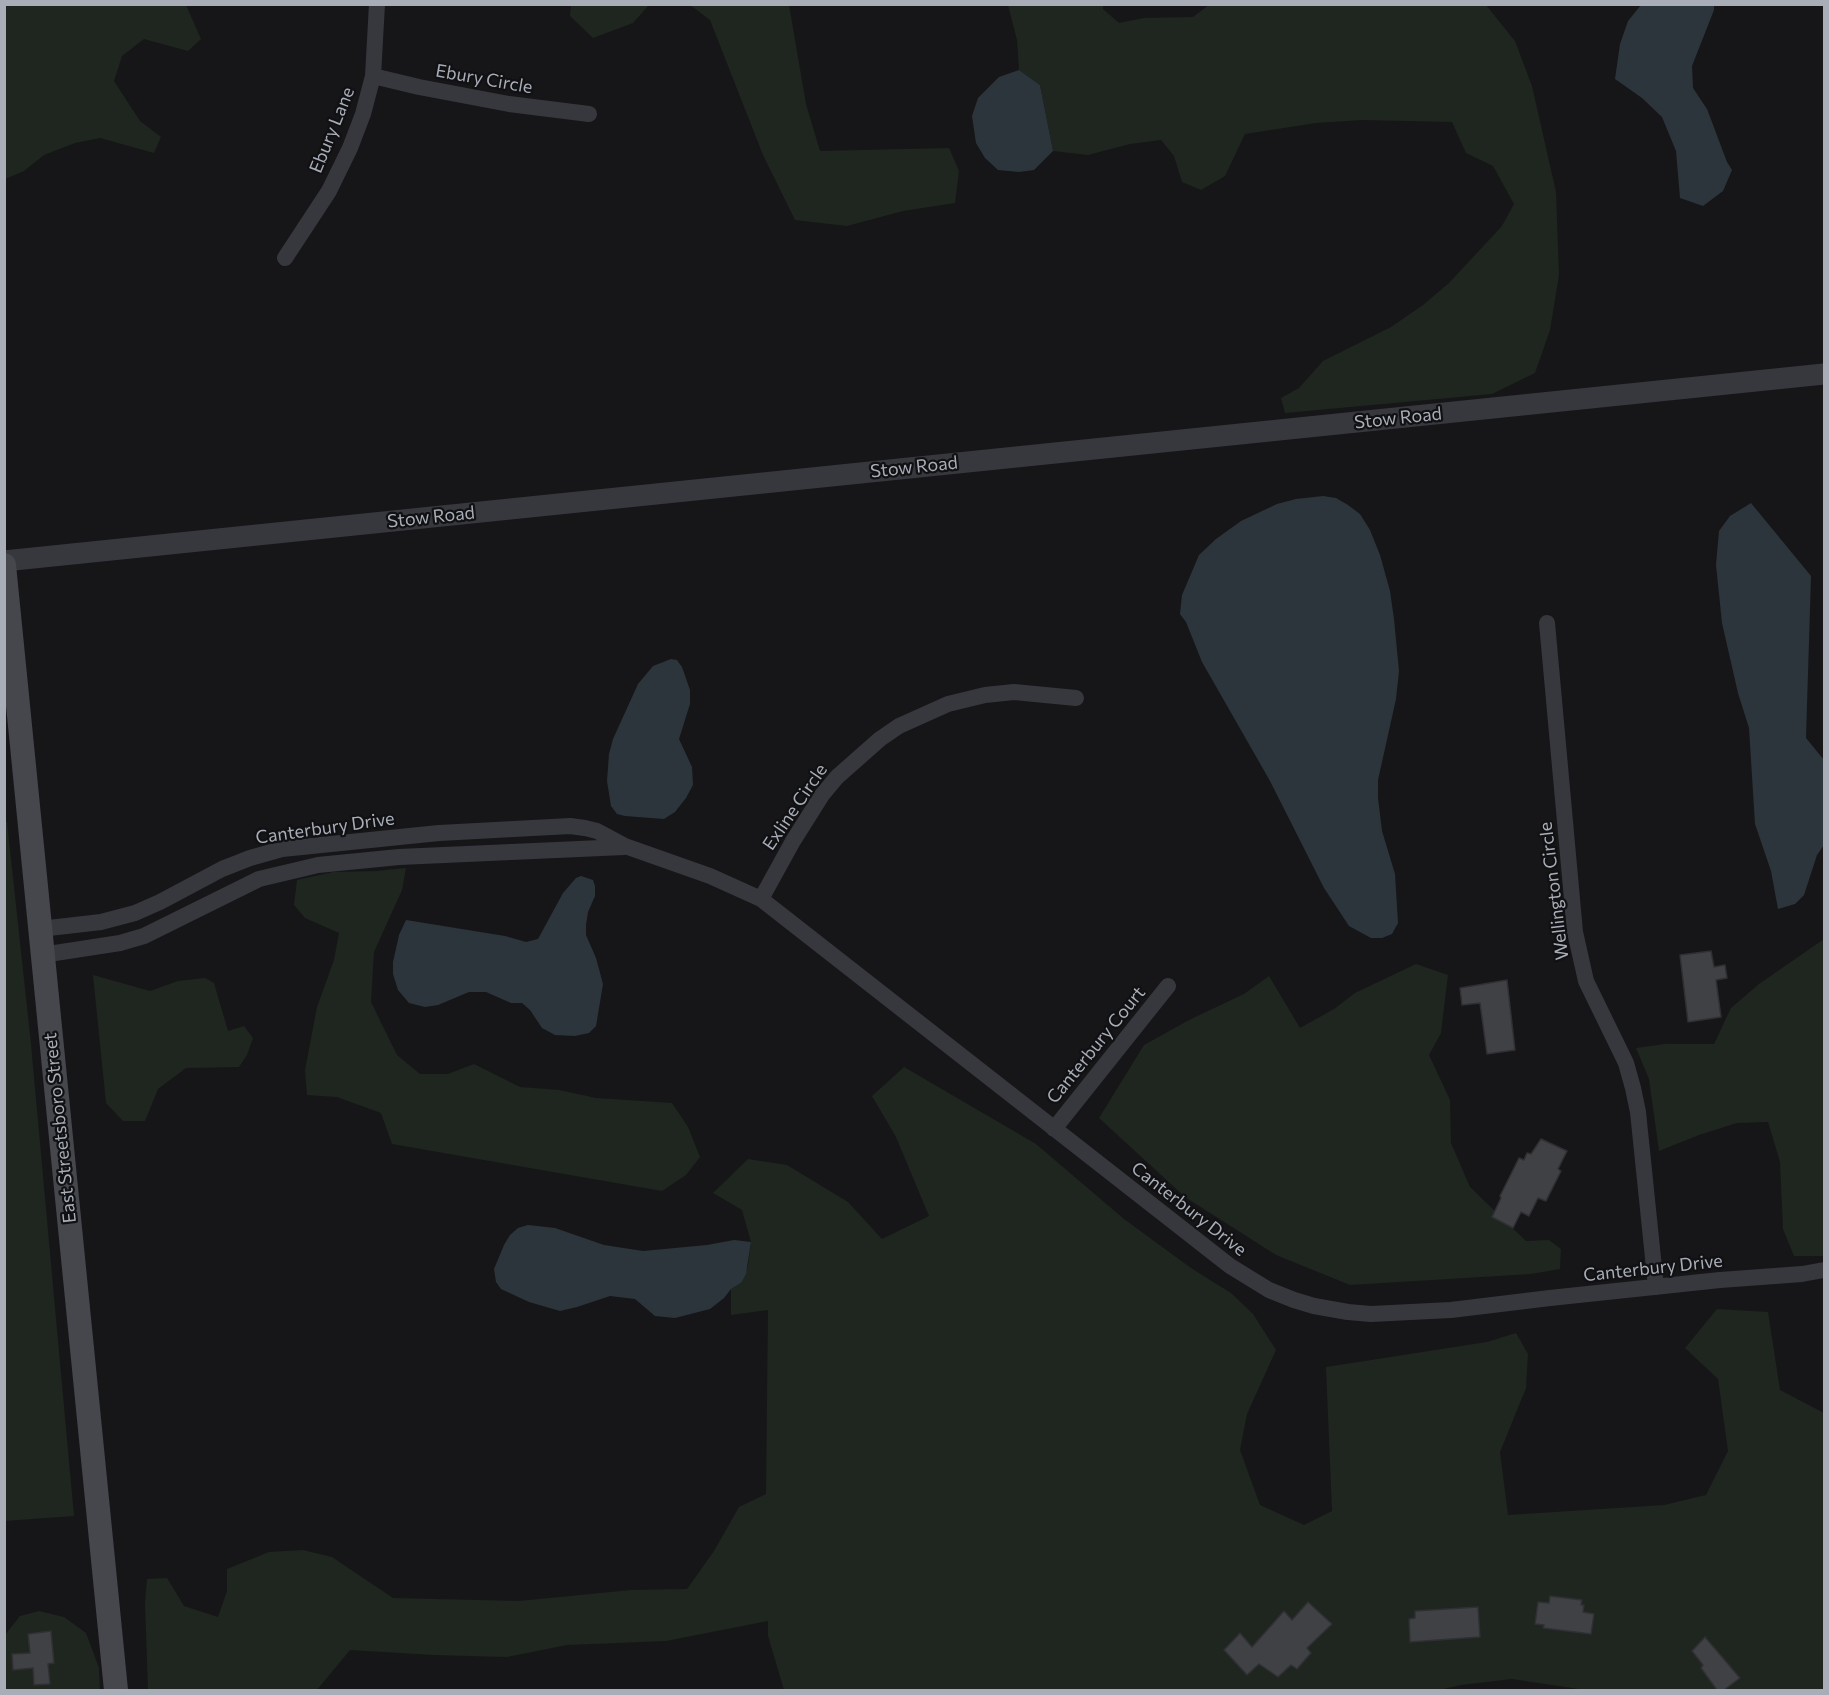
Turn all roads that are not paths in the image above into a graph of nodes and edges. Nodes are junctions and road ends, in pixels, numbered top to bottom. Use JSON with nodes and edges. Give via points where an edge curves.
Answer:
{"nodes":[{"id":1,"x":377,"y":4,"type":"edge"},
{"id":2,"x":373,"y":76,"type":"junction"},
{"id":3,"x":589,"y":114,"type":"dead end"},
{"id":4,"x":285,"y":258,"type":"dead end"},
{"id":5,"x":1824,"y":374,"type":"edge"},
{"id":6,"x":4,"y":563,"type":"edge"},
{"id":7,"x":1546,"y":623,"type":"dead end"},
{"id":8,"x":1076,"y":698,"type":"dead end"},
{"id":9,"x":515,"y":828,"type":"junction"},
{"id":10,"x":415,"y":835,"type":"junction"},
{"id":11,"x":625,"y":846,"type":"junction"},
{"id":12,"x":301,"y":847,"type":"junction"},
{"id":13,"x":515,"y":851,"type":"junction"},
{"id":14,"x":416,"y":856,"type":"junction"},
{"id":15,"x":304,"y":868,"type":"junction"},
{"id":16,"x":761,"y":899,"type":"junction"},
{"id":17,"x":40,"y":929,"type":"junction"},
{"id":18,"x":42,"y":955,"type":"junction"},
{"id":19,"x":1168,"y":986,"type":"dead end"},
{"id":20,"x":1054,"y":1129,"type":"junction"},
{"id":21,"x":1824,"y":1270,"type":"edge"},
{"id":22,"x":1656,"y":1287,"type":"junction"},
{"id":23,"x":116,"y":1690,"type":"edge"}],
"edges":[{"from":1,"to":2,"type":"street","name":"Ebury Lane"},
{"from":2,"to":3,"type":"street","name":"Ebury Circle","via":[[509,105]]},
{"from":2,"to":4,"type":"street","name":"Ebury Lane","via":[[350,148],[329,190]]},
{"from":5,"to":6,"type":"street","name":"Stow Road"},
{"from":6,"to":17,"type":"main road","name":"East Streetsboro Street"},
{"from":7,"to":22,"type":"street","name":"Wellington Circle","via":[[1575,932],[1586,981],[1626,1063],[1633,1088]]},
{"from":8,"to":16,"type":"street","name":"Exline Circle","via":[[1014,692],[985,696],[948,704],[899,726],[871,746],[822,795]]},
{"from":9,"to":10,"type":"street","name":"Canterbury Drive"},
{"from":9,"to":11,"type":"street","name":"Canterbury Drive","via":[[585,828]]},
{"from":9,"to":13,"type":"street"},
{"from":10,"to":12,"type":"street","name":"Canterbury Drive"},
{"from":10,"to":14,"type":"street"},
{"from":11,"to":13,"type":"street","name":"Canterbury Drive"},
{"from":11,"to":16,"type":"street","name":"Canterbury Drive"},
{"from":12,"to":15,"type":"street"},
{"from":12,"to":17,"type":"street","name":"Canterbury Drive","via":[[282,849],[222,869],[135,913],[101,922]]},
{"from":13,"to":14,"type":"street","name":"Canterbury Drive"},
{"from":14,"to":15,"type":"street","name":"Canterbury Drive"},
{"from":15,"to":18,"type":"street","name":"Canterbury Drive","via":[[259,879],[144,936]]},
{"from":16,"to":20,"type":"street","name":"Canterbury Drive"},
{"from":17,"to":18,"type":"main road","name":"East Streetsboro Street"},
{"from":18,"to":23,"type":"main road","name":"East Streetsboro Street"},
{"from":19,"to":20,"type":"street","name":"Canterbury Court"},
{"from":20,"to":22,"type":"street","name":"Canterbury Drive","via":[[1249,1279],[1314,1306],[1371,1314],[1451,1310]]},
{"from":21,"to":22,"type":"street","name":"Canterbury Drive"}]}
